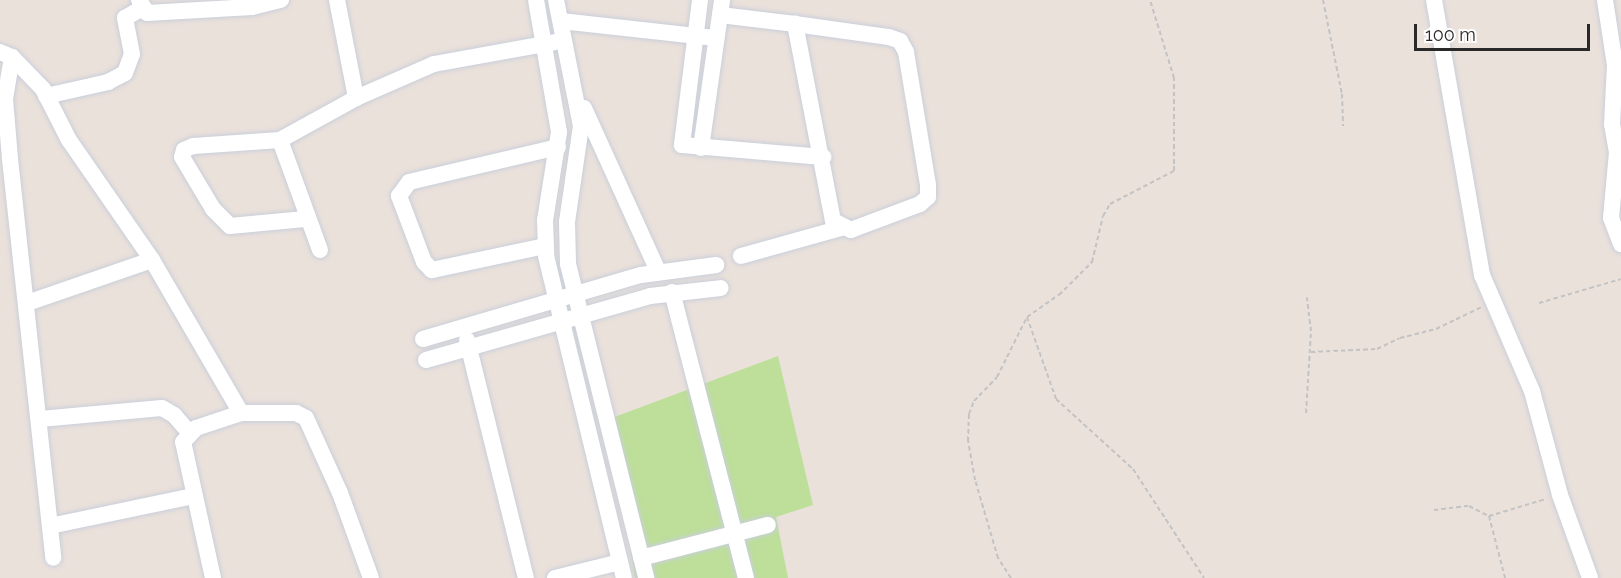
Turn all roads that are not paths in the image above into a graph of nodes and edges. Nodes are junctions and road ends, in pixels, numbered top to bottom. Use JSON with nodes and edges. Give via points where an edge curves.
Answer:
{"nodes":[{"id":1,"x":280,"y":0,"type":"edge"},
{"id":2,"x":338,"y":0,"type":"edge"},
{"id":3,"x":536,"y":0,"type":"edge"},
{"id":4,"x":556,"y":0,"type":"edge"},
{"id":5,"x":700,"y":0,"type":"edge"},
{"id":6,"x":1434,"y":0,"type":"edge"},
{"id":7,"x":1605,"y":0,"type":"edge"},
{"id":8,"x":141,"y":4,"type":"edge"},
{"id":9,"x":721,"y":7,"type":"edge"},
{"id":10,"x":561,"y":21,"type":"junction"},
{"id":11,"x":795,"y":24,"type":"junction"},
{"id":12,"x":695,"y":36,"type":"junction"},
{"id":13,"x":716,"y":38,"type":"junction"},
{"id":14,"x":565,"y":40,"type":"junction"},
{"id":15,"x":545,"y":44,"type":"junction"},
{"id":16,"x":6,"y":55,"type":"edge"},
{"id":17,"x":576,"y":91,"type":"junction"},
{"id":18,"x":46,"y":96,"type":"junction"},
{"id":19,"x":356,"y":98,"type":"junction"},
{"id":20,"x":683,"y":127,"type":"junction"},
{"id":21,"x":701,"y":129,"type":"junction"},
{"id":22,"x":581,"y":134,"type":"junction"},
{"id":23,"x":280,"y":140,"type":"junction"},
{"id":24,"x":558,"y":145,"type":"junction"},
{"id":25,"x":700,"y":148,"type":"junction"},
{"id":26,"x":823,"y":157,"type":"junction"},
{"id":27,"x":578,"y":159,"type":"junction"},
{"id":28,"x":305,"y":219,"type":"junction"},
{"id":29,"x":841,"y":228,"type":"junction"},
{"id":30,"x":1621,"y":244,"type":"edge"},
{"id":31,"x":545,"y":246,"type":"junction"},
{"id":32,"x":320,"y":250,"type":"dead end"},
{"id":33,"x":741,"y":256,"type":"dead end"},
{"id":34,"x":152,"y":260,"type":"junction"},
{"id":35,"x":716,"y":265,"type":"dead end"},
{"id":36,"x":658,"y":271,"type":"junction"},
{"id":37,"x":721,"y":288,"type":"dead end"},
{"id":38,"x":672,"y":292,"type":"junction"},
{"id":39,"x":576,"y":294,"type":"junction"},
{"id":40,"x":556,"y":300,"type":"junction"},
{"id":41,"x":27,"y":303,"type":"junction"},
{"id":42,"x":581,"y":317,"type":"junction"},
{"id":43,"x":562,"y":323,"type":"junction"},
{"id":44,"x":464,"y":327,"type":"junction"},
{"id":45,"x":423,"y":339,"type":"dead end"},
{"id":46,"x":470,"y":348,"type":"junction"},
{"id":47,"x":426,"y":360,"type":"dead end"},
{"id":48,"x":241,"y":413,"type":"junction"},
{"id":49,"x":40,"y":419,"type":"junction"},
{"id":50,"x":189,"y":432,"type":"junction"},
{"id":51,"x":194,"y":496,"type":"junction"},
{"id":52,"x":768,"y":525,"type":"dead end"},
{"id":53,"x":51,"y":526,"type":"junction"},
{"id":54,"x":735,"y":534,"type":"junction"},
{"id":55,"x":53,"y":558,"type":"dead end"},
{"id":56,"x":641,"y":558,"type":"junction"},
{"id":57,"x":622,"y":570,"type":"edge"},
{"id":58,"x":213,"y":578,"type":"edge"},
{"id":59,"x":371,"y":578,"type":"edge"},
{"id":60,"x":526,"y":578,"type":"edge"},
{"id":61,"x":555,"y":578,"type":"edge"},
{"id":62,"x":646,"y":578,"type":"edge"},
{"id":63,"x":746,"y":578,"type":"edge"},
{"id":64,"x":1590,"y":578,"type":"edge"}],
"edges":[{"from":1,"to":8,"type":"street","via":[[252,7],[147,13]]},
{"from":2,"to":19,"type":"street"},
{"from":3,"to":15,"type":"street"},
{"from":4,"to":10,"type":"street"},
{"from":5,"to":12,"type":"street"},
{"from":6,"to":64,"type":"street","via":[[1455,104],[1475,244],[1492,301],[1532,391],[1560,495]]},
{"from":7,"to":30,"type":"street","via":[[1615,65],[1612,124],[1617,152],[1611,218]]},
{"from":8,"to":18,"type":"street","via":[[125,18],[132,54],[125,73],[108,82]]},
{"from":9,"to":11,"type":"street"},
{"from":9,"to":13,"type":"street"},
{"from":10,"to":12,"type":"street"},
{"from":10,"to":14,"type":"street"},
{"from":11,"to":26,"type":"street"},
{"from":11,"to":29,"type":"street","via":[[889,37],[900,41],[906,52],[928,197],[851,230]]},
{"from":12,"to":13,"type":"street"},
{"from":12,"to":20,"type":"street"},
{"from":13,"to":21,"type":"street"},
{"from":14,"to":15,"type":"street"},
{"from":14,"to":17,"type":"street"},
{"from":15,"to":19,"type":"street","via":[[434,64]]},
{"from":15,"to":24,"type":"street"},
{"from":16,"to":18,"type":"street"},
{"from":16,"to":41,"type":"street","via":[[5,99]]},
{"from":17,"to":22,"type":"street"},
{"from":17,"to":36,"type":"street"},
{"from":18,"to":34,"type":"street","via":[[69,140]]},
{"from":19,"to":23,"type":"street"},
{"from":20,"to":21,"type":"street"},
{"from":20,"to":25,"type":"street","via":[[682,145]]},
{"from":21,"to":25,"type":"street"},
{"from":22,"to":24,"type":"street"},
{"from":22,"to":27,"type":"street"},
{"from":23,"to":28,"type":"street"},
{"from":23,"to":28,"type":"street","via":[[193,146],[184,150],[182,157],[213,209],[230,226]]},
{"from":24,"to":27,"type":"street"},
{"from":24,"to":31,"type":"street","via":[[545,220]]},
{"from":24,"to":31,"type":"street","via":[[409,182],[399,195],[424,262],[432,270]]},
{"from":25,"to":26,"type":"street"},
{"from":26,"to":29,"type":"street","via":[[832,219]]},
{"from":27,"to":39,"type":"street","via":[[566,233]]},
{"from":28,"to":32,"type":"street"},
{"from":29,"to":33,"type":"street"},
{"from":31,"to":40,"type":"street"},
{"from":34,"to":41,"type":"street"},
{"from":34,"to":48,"type":"street"},
{"from":35,"to":36,"type":"street"},
{"from":36,"to":39,"type":"street"},
{"from":37,"to":38,"type":"street"},
{"from":38,"to":42,"type":"street"},
{"from":38,"to":54,"type":"street"},
{"from":39,"to":40,"type":"street"},
{"from":39,"to":42,"type":"street"},
{"from":40,"to":43,"type":"street"},
{"from":40,"to":44,"type":"street"},
{"from":41,"to":49,"type":"street"},
{"from":42,"to":43,"type":"street"},
{"from":42,"to":56,"type":"street"},
{"from":43,"to":46,"type":"street"},
{"from":43,"to":57,"type":"street"},
{"from":44,"to":45,"type":"street"},
{"from":44,"to":46,"type":"street"},
{"from":46,"to":47,"type":"street"},
{"from":46,"to":60,"type":"street"},
{"from":48,"to":50,"type":"street"},
{"from":48,"to":59,"type":"street","via":[[296,414],[306,418],[340,493]]},
{"from":49,"to":50,"type":"street","via":[[162,408]]},
{"from":49,"to":53,"type":"street"},
{"from":50,"to":51,"type":"street","via":[[183,442]]},
{"from":51,"to":53,"type":"street"},
{"from":51,"to":58,"type":"street"},
{"from":52,"to":54,"type":"street"},
{"from":53,"to":55,"type":"street"},
{"from":54,"to":56,"type":"street"},
{"from":54,"to":63,"type":"street"},
{"from":56,"to":62,"type":"street"},
{"from":57,"to":61,"type":"street"}]}
